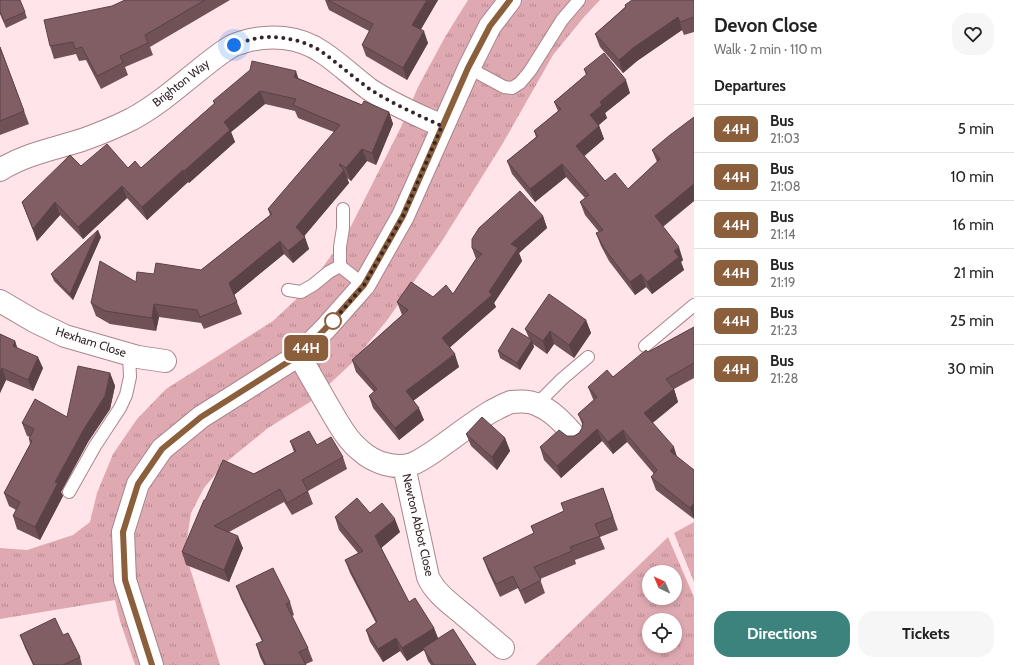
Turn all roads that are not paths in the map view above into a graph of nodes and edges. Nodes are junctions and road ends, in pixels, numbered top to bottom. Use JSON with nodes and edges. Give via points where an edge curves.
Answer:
{"nodes":[{"id":1,"x":510,"y":0,"type":"edge"},
{"id":2,"x":579,"y":0,"type":"edge"},
{"id":3,"x":468,"y":68,"type":"junction"},
{"id":4,"x":442,"y":126,"type":"junction"},
{"id":5,"x":0,"y":170,"type":"edge"},
{"id":6,"x":343,"y":209,"type":"dead end"},
{"id":7,"x":340,"y":266,"type":"junction"},
{"id":8,"x":364,"y":285,"type":"junction"},
{"id":9,"x":288,"y":290,"type":"dead end"},
{"id":10,"x":0,"y":301,"type":"edge"},
{"id":11,"x":694,"y":305,"type":"edge"},
{"id":12,"x":645,"y":346,"type":"dead end"},
{"id":13,"x":129,"y":354,"type":"junction"},
{"id":14,"x":299,"y":355,"type":"junction"},
{"id":15,"x":588,"y":357,"type":"dead end"},
{"id":16,"x":165,"y":361,"type":"dead end"},
{"id":17,"x":537,"y":404,"type":"junction"},
{"id":18,"x":575,"y":436,"type":"edge"},
{"id":19,"x":404,"y":466,"type":"junction"},
{"id":20,"x":69,"y":492,"type":"dead end"},
{"id":21,"x":503,"y":648,"type":"dead end"},
{"id":22,"x":152,"y":665,"type":"edge"}],
"edges":[{"from":1,"to":3,"type":"street","via":[[490,26]]},
{"from":2,"to":3,"type":"lane","via":[[562,20],[530,71],[512,88],[504,87]]},
{"from":3,"to":4,"type":"street"},
{"from":4,"to":5,"type":"street","name":"Brighton Way","via":[[387,100],[320,51],[288,38],[269,37],[234,45],[220,53],[160,101],[114,128],[28,156]]},
{"from":4,"to":8,"type":"street","via":[[403,216]]},
{"from":6,"to":7,"type":"lane"},
{"from":7,"to":8,"type":"lane"},
{"from":7,"to":9,"type":"lane","via":[[301,292]]},
{"from":8,"to":14,"type":"street"},
{"from":10,"to":13,"type":"street","name":"Hexham Close","via":[[65,336]]},
{"from":11,"to":12,"type":"lane"},
{"from":13,"to":16,"type":"street","name":"Hexham Close"},
{"from":13,"to":20,"type":"lane","via":[[130,376],[126,395]]},
{"from":14,"to":19,"type":"street","via":[[353,444],[376,461]]},
{"from":14,"to":22,"type":"street","via":[[201,417],[162,449],[138,484],[123,532],[125,580]]},
{"from":15,"to":17,"type":"lane"},
{"from":17,"to":18,"type":"street","via":[[555,415]]},
{"from":17,"to":19,"type":"street","via":[[519,401],[499,407],[420,460]]},
{"from":19,"to":21,"type":"street","name":"Newton Abbot Close","via":[[431,584]]}]}
